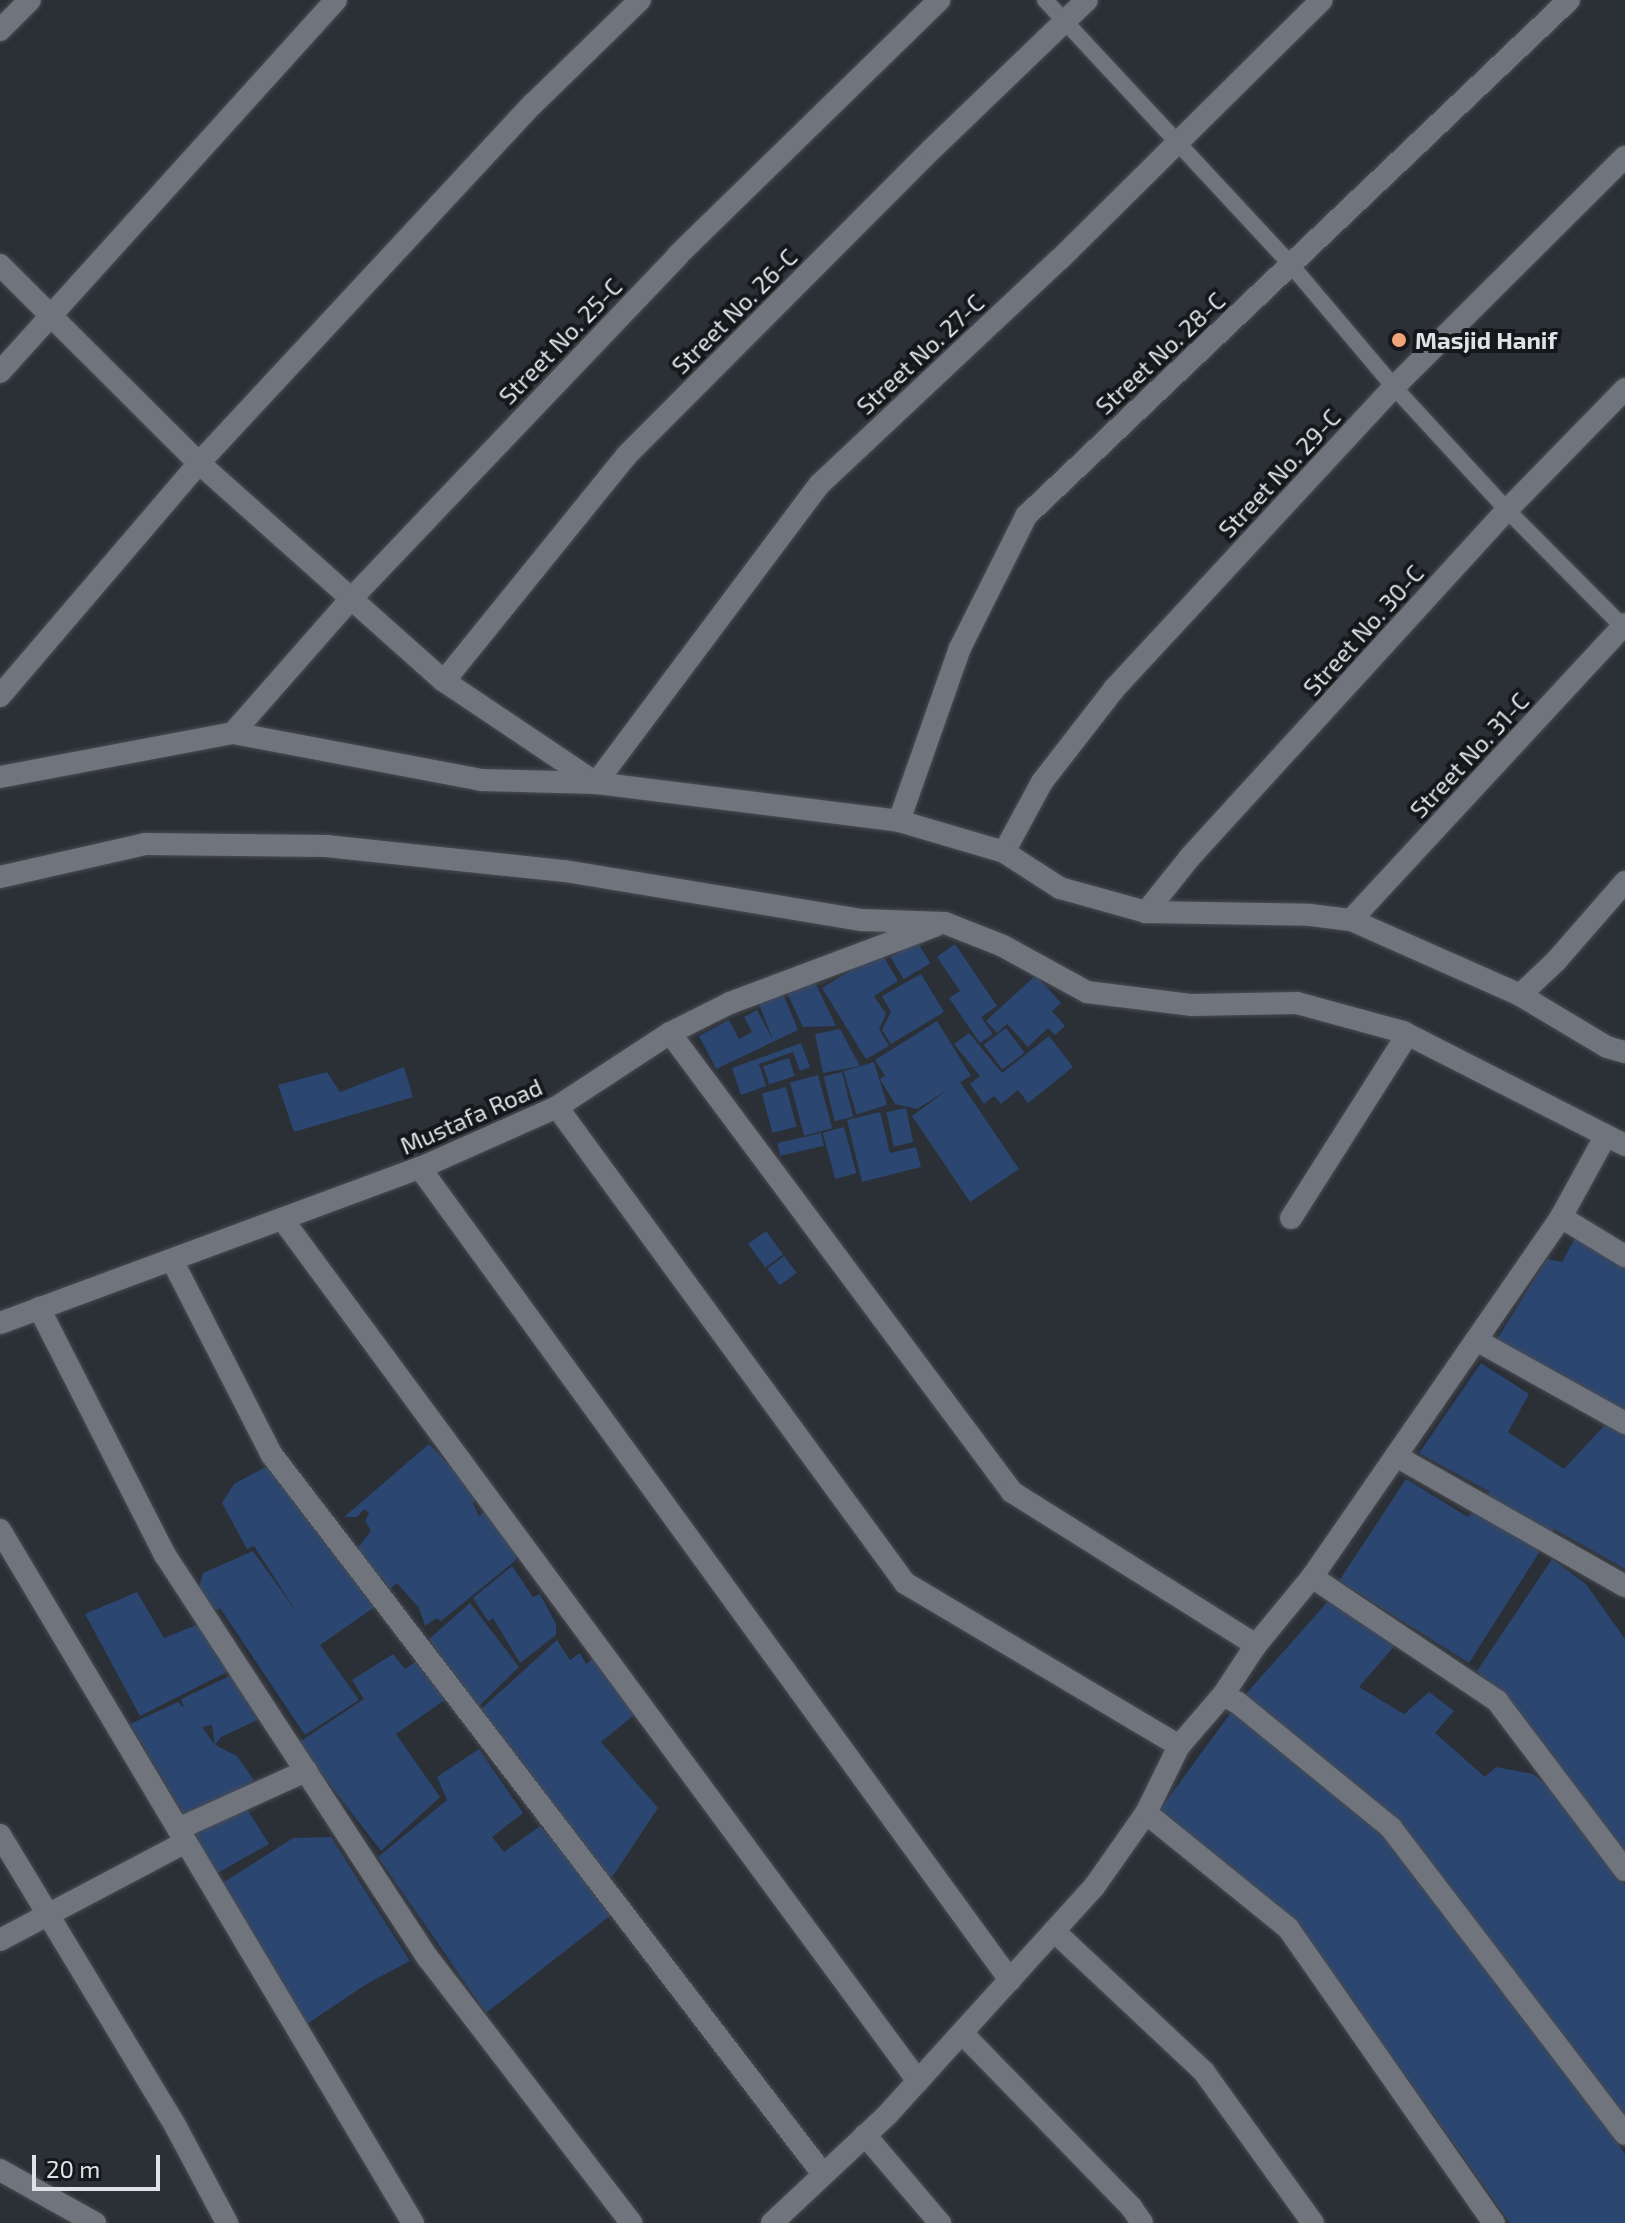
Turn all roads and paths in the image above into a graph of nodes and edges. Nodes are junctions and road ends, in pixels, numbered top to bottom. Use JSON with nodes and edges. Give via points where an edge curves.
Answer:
{"nodes":[{"id":1,"x":30,"y":0,"type":"edge"},
{"id":2,"x":336,"y":0,"type":"edge"},
{"id":3,"x":640,"y":0,"type":"edge"},
{"id":4,"x":939,"y":0,"type":"edge"},
{"id":5,"x":1045,"y":0,"type":"edge"},
{"id":6,"x":1087,"y":0,"type":"edge"},
{"id":7,"x":1322,"y":0,"type":"edge"},
{"id":8,"x":1569,"y":0,"type":"edge"},
{"id":9,"x":1065,"y":20,"type":"junction"},
{"id":10,"x":0,"y":30,"type":"edge"},
{"id":11,"x":1178,"y":142,"type":"junction"},
{"id":12,"x":1625,"y":157,"type":"edge"},
{"id":13,"x":0,"y":265,"type":"edge"},
{"id":14,"x":1291,"y":265,"type":"junction"},
{"id":15,"x":52,"y":314,"type":"junction"},
{"id":16,"x":0,"y":372,"type":"edge"},
{"id":17,"x":1394,"y":387,"type":"junction"},
{"id":18,"x":1625,"y":389,"type":"edge"},
{"id":19,"x":199,"y":463,"type":"junction"},
{"id":20,"x":1507,"y":510,"type":"junction"},
{"id":21,"x":350,"y":600,"type":"junction"},
{"id":22,"x":1624,"y":625,"type":"edge"},
{"id":23,"x":444,"y":681,"type":"junction"},
{"id":24,"x":0,"y":696,"type":"edge"},
{"id":25,"x":233,"y":733,"type":"junction"},
{"id":26,"x":0,"y":777,"type":"edge"},
{"id":27,"x":596,"y":783,"type":"junction"},
{"id":28,"x":899,"y":821,"type":"junction"},
{"id":29,"x":1004,"y":852,"type":"junction"},
{"id":30,"x":0,"y":877,"type":"edge"},
{"id":31,"x":1625,"y":882,"type":"edge"},
{"id":32,"x":1146,"y":912,"type":"junction"},
{"id":33,"x":1351,"y":920,"type":"junction"},
{"id":34,"x":945,"y":923,"type":"junction"},
{"id":35,"x":1520,"y":995,"type":"junction"},
{"id":36,"x":670,"y":1033,"type":"junction"},
{"id":37,"x":1407,"y":1035,"type":"junction"},
{"id":38,"x":1625,"y":1052,"type":"edge"},
{"id":39,"x":557,"y":1107,"type":"junction"},
{"id":40,"x":1615,"y":1141,"type":"edge"},
{"id":41,"x":420,"y":1168,"type":"junction"},
{"id":42,"x":1561,"y":1217,"type":"junction"},
{"id":43,"x":1291,"y":1218,"type":"dead end"},
{"id":44,"x":283,"y":1220,"type":"junction"},
{"id":45,"x":1625,"y":1256,"type":"edge"},
{"id":46,"x":172,"y":1260,"type":"junction"},
{"id":47,"x":39,"y":1308,"type":"junction"},
{"id":48,"x":0,"y":1323,"type":"edge"},
{"id":49,"x":1476,"y":1340,"type":"junction"},
{"id":50,"x":1625,"y":1423,"type":"edge"},
{"id":51,"x":1396,"y":1456,"type":"junction"},
{"id":52,"x":0,"y":1530,"type":"edge"},
{"id":53,"x":1312,"y":1577,"type":"junction"},
{"id":54,"x":1623,"y":1590,"type":"edge"},
{"id":55,"x":1256,"y":1645,"type":"junction"},
{"id":56,"x":1223,"y":1695,"type":"junction"},
{"id":57,"x":1179,"y":1746,"type":"junction"},
{"id":58,"x":306,"y":1771,"type":"junction"},
{"id":59,"x":1146,"y":1813,"type":"junction"},
{"id":60,"x":0,"y":1835,"type":"edge"},
{"id":61,"x":182,"y":1836,"type":"junction"},
{"id":62,"x":1625,"y":1870,"type":"edge"},
{"id":63,"x":49,"y":1917,"type":"junction"},
{"id":64,"x":1054,"y":1931,"type":"junction"},
{"id":65,"x":0,"y":1940,"type":"edge"},
{"id":66,"x":1010,"y":1980,"type":"junction"},
{"id":67,"x":962,"y":2033,"type":"junction"},
{"id":68,"x":918,"y":2081,"type":"junction"},
{"id":69,"x":1625,"y":2134,"type":"edge"},
{"id":70,"x":865,"y":2135,"type":"junction"},
{"id":71,"x":0,"y":2170,"type":"edge"},
{"id":72,"x":823,"y":2174,"type":"junction"},
{"id":73,"x":95,"y":2223,"type":"edge"},
{"id":74,"x":227,"y":2223,"type":"edge"},
{"id":75,"x":413,"y":2223,"type":"edge"},
{"id":76,"x":631,"y":2223,"type":"edge"},
{"id":77,"x":772,"y":2223,"type":"edge"},
{"id":78,"x":940,"y":2223,"type":"edge"},
{"id":79,"x":1142,"y":2223,"type":"edge"},
{"id":80,"x":1313,"y":2223,"type":"edge"},
{"id":81,"x":1494,"y":2223,"type":"edge"}],
"edges":[{"from":1,"to":10,"type":"street"},
{"from":2,"to":15,"type":"street"},
{"from":3,"to":19,"type":"street","via":[[533,104]]},
{"from":4,"to":21,"type":"street","name":"Street No. 25-C","via":[[678,255]]},
{"from":5,"to":9,"type":"lane"},
{"from":6,"to":9,"type":"street","name":"Street No. 26-C"},
{"from":7,"to":11,"type":"street","name":"Street No. 27-C"},
{"from":8,"to":14,"type":"street","name":"Street No. 28-C"},
{"from":9,"to":11,"type":"lane"},
{"from":9,"to":23,"type":"street","name":"Street No. 26-C","via":[[626,456]]},
{"from":11,"to":14,"type":"lane"},
{"from":11,"to":27,"type":"street","name":"Street No. 27-C","via":[[820,484]]},
{"from":12,"to":17,"type":"street","name":"Street No. 29-C"},
{"from":13,"to":15,"type":"street"},
{"from":14,"to":17,"type":"lane"},
{"from":14,"to":28,"type":"street","name":"Street No. 28-C","via":[[1026,516],[960,648]]},
{"from":15,"to":16,"type":"street"},
{"from":15,"to":19,"type":"street"},
{"from":17,"to":20,"type":"lane"},
{"from":17,"to":29,"type":"street","name":"Street No. 29-C","via":[[1115,688],[1042,782]]},
{"from":18,"to":20,"type":"street","name":"Street No. 30-C"},
{"from":19,"to":21,"type":"street"},
{"from":19,"to":24,"type":"street"},
{"from":20,"to":22,"type":"lane"},
{"from":20,"to":32,"type":"street","name":"Street No. 30-C","via":[[1190,857]]},
{"from":21,"to":23,"type":"street"},
{"from":21,"to":25,"type":"street","name":"Street No. 25-C"},
{"from":22,"to":33,"type":"street","name":"Street No. 31-C"},
{"from":23,"to":27,"type":"street"},
{"from":25,"to":26,"type":"street"},
{"from":25,"to":27,"type":"street","via":[[481,780]]},
{"from":27,"to":28,"type":"street"},
{"from":28,"to":29,"type":"street"},
{"from":29,"to":32,"type":"street","via":[[1060,888]]},
{"from":30,"to":34,"type":"street","via":[[145,844],[326,846],[565,871],[862,920]]},
{"from":31,"to":35,"type":"street"},
{"from":32,"to":33,"type":"street"},
{"from":33,"to":35,"type":"street"},
{"from":34,"to":36,"type":"street","name":"Mustafa Road","via":[[730,1003]]},
{"from":34,"to":37,"type":"street","via":[[1003,946],[1087,992],[1192,1005],[1297,1003]]},
{"from":35,"to":38,"type":"street","via":[[1607,1047]]},
{"from":36,"to":39,"type":"street","name":"Mustafa Road"},
{"from":36,"to":55,"type":"street","via":[[1012,1492]]},
{"from":37,"to":40,"type":"street"},
{"from":37,"to":43,"type":"street"},
{"from":39,"to":41,"type":"street","name":"Mustafa Road"},
{"from":39,"to":57,"type":"street","via":[[905,1583]]},
{"from":40,"to":42,"type":"street"},
{"from":41,"to":44,"type":"street","name":"Mustafa Road"},
{"from":41,"to":66,"type":"street"},
{"from":42,"to":45,"type":"street"},
{"from":42,"to":49,"type":"street"},
{"from":44,"to":46,"type":"street","name":"Mustafa Road"},
{"from":44,"to":68,"type":"street"},
{"from":46,"to":47,"type":"street","name":"Mustafa Road"},
{"from":46,"to":72,"type":"street","via":[[272,1455]]},
{"from":47,"to":48,"type":"street","name":"Mustafa Road"},
{"from":47,"to":58,"type":"street","via":[[165,1555]]},
{"from":49,"to":50,"type":"street"},
{"from":49,"to":51,"type":"street"},
{"from":51,"to":53,"type":"street"},
{"from":51,"to":54,"type":"street"},
{"from":52,"to":61,"type":"street"},
{"from":53,"to":55,"type":"street"},
{"from":53,"to":62,"type":"street","via":[[1497,1701]]},
{"from":55,"to":56,"type":"street"},
{"from":56,"to":57,"type":"street"},
{"from":56,"to":69,"type":"street","via":[[1391,1828]]},
{"from":57,"to":59,"type":"street"},
{"from":58,"to":61,"type":"street"},
{"from":58,"to":76,"type":"street","via":[[428,1958]]},
{"from":59,"to":64,"type":"street","via":[[1094,1887]]},
{"from":59,"to":81,"type":"street","via":[[1288,1928]]},
{"from":60,"to":63,"type":"street"},
{"from":61,"to":63,"type":"street"},
{"from":61,"to":75,"type":"street"},
{"from":63,"to":65,"type":"street"},
{"from":63,"to":74,"type":"street","via":[[176,2127]]},
{"from":64,"to":66,"type":"street"},
{"from":64,"to":80,"type":"street","via":[[1204,2072]]},
{"from":66,"to":67,"type":"street"},
{"from":67,"to":68,"type":"street"},
{"from":67,"to":79,"type":"street"},
{"from":68,"to":70,"type":"street"},
{"from":70,"to":72,"type":"street"},
{"from":70,"to":78,"type":"street"},
{"from":71,"to":73,"type":"street"},
{"from":72,"to":77,"type":"street"}]}
